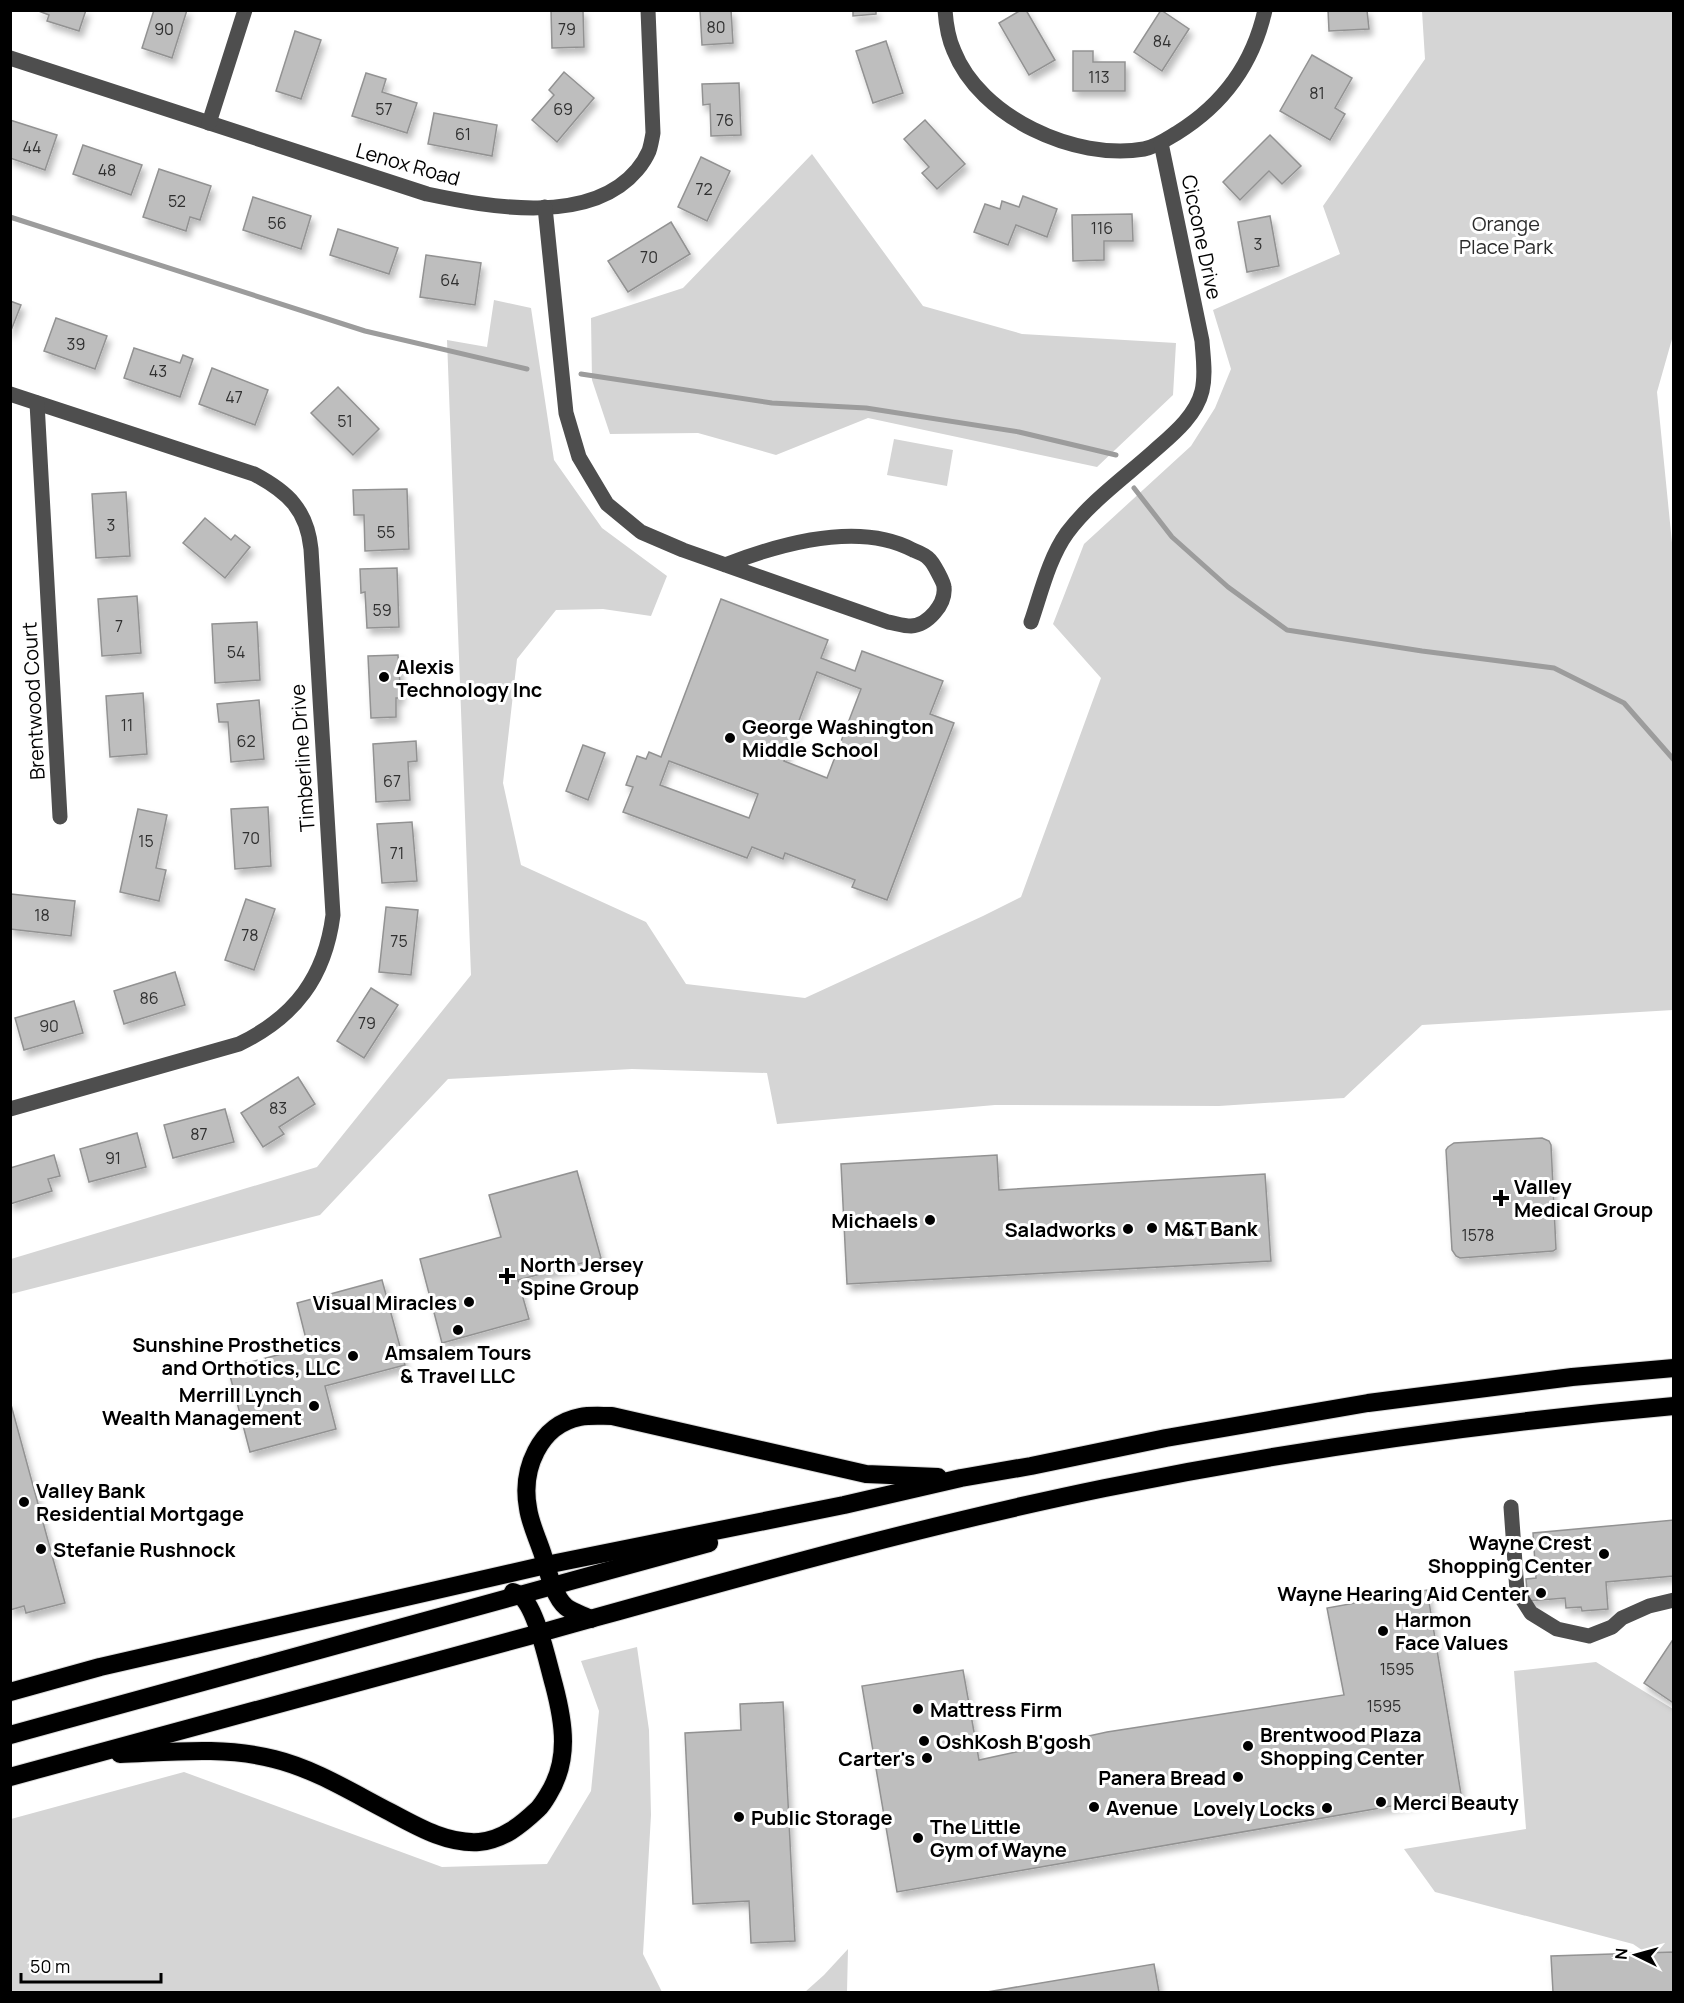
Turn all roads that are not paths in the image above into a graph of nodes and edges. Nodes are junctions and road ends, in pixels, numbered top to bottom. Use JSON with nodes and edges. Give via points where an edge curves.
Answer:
{"nodes":[{"id":1,"x":245,"y":10,"type":"edge"},
{"id":2,"x":648,"y":10,"type":"edge"},
{"id":3,"x":945,"y":10,"type":"edge"},
{"id":4,"x":1265,"y":10,"type":"edge"},
{"id":5,"x":10,"y":58,"type":"edge"},
{"id":6,"x":209,"y":123,"type":"junction"},
{"id":7,"x":1161,"y":143,"type":"junction"},
{"id":8,"x":545,"y":207,"type":"junction"},
{"id":9,"x":10,"y":394,"type":"edge"},
{"id":10,"x":37,"y":403,"type":"junction"},
{"id":11,"x":725,"y":565,"type":"junction"},
{"id":12,"x":1030,"y":622,"type":"dead end"},
{"id":13,"x":60,"y":818,"type":"dead end"},
{"id":14,"x":10,"y":1109,"type":"edge"},
{"id":15,"x":1674,"y":1368,"type":"edge"},
{"id":16,"x":1674,"y":1406,"type":"edge"},
{"id":17,"x":961,"y":1478,"type":"junction"},
{"id":18,"x":843,"y":1505,"type":"junction"},
{"id":19,"x":1511,"y":1507,"type":"dead end"},
{"id":20,"x":546,"y":1565,"type":"junction"},
{"id":21,"x":488,"y":1578,"type":"junction"},
{"id":22,"x":554,"y":1587,"type":"junction"},
{"id":23,"x":522,"y":1596,"type":"junction"},
{"id":24,"x":1674,"y":1600,"type":"edge"},
{"id":25,"x":591,"y":1619,"type":"junction"},
{"id":26,"x":539,"y":1633,"type":"junction"},
{"id":27,"x":10,"y":1692,"type":"edge"},
{"id":28,"x":10,"y":1735,"type":"edge"},
{"id":29,"x":88,"y":1755,"type":"junction"},
{"id":30,"x":10,"y":1776,"type":"edge"}],
"edges":[{"from":1,"to":6,"type":"street"},
{"from":2,"to":8,"type":"street","name":"Lenox Road","via":[[653,133],[649,151],[620,187],[578,204]]},
{"from":3,"to":7,"type":"street","via":[[954,52],[967,74],[998,107],[1030,128],[1099,150],[1145,149]]},
{"from":4,"to":7,"type":"street","via":[[1249,58],[1233,83],[1205,112]]},
{"from":5,"to":6,"type":"street","name":"Lenox Road"},
{"from":6,"to":8,"type":"street","name":"Lenox Road","via":[[427,194],[496,206]]},
{"from":7,"to":12,"type":"street","name":"Ciccone Drive","via":[[1202,341],[1202,392],[1193,410],[1170,436],[1066,534]]},
{"from":8,"to":11,"type":"street","via":[[566,413],[579,457],[607,504],[641,532]]},
{"from":9,"to":10,"type":"street","name":"Timberline Drive"},
{"from":10,"to":13,"type":"street","name":"Brentwood Court"},
{"from":10,"to":14,"type":"street","name":"Timberline Drive","via":[[254,474],[290,498],[302,514],[311,549],[333,915],[330,940],[312,981],[274,1023],[248,1040]]},
{"from":11,"to":11,"type":"street","via":[[888,622],[912,626],[930,617],[941,603],[944,586],[929,558],[903,544],[870,537],[825,538],[764,550]]},
{"from":15,"to":17,"type":"highway","via":[[1359,1404]]},
{"from":16,"to":25,"type":"highway","via":[[1371,1442],[1116,1486],[906,1534]]},
{"from":17,"to":18,"type":"highway"},
{"from":17,"to":20,"type":"highway","via":[[866,1474],[612,1416],[579,1417],[544,1437],[529,1467],[528,1507]]},
{"from":18,"to":20,"type":"highway"},
{"from":18,"to":22,"type":"highway"},
{"from":19,"to":24,"type":"street","via":[[1517,1591],[1531,1613],[1557,1629],[1588,1636],[1649,1606]]},
{"from":20,"to":21,"type":"highway"},
{"from":20,"to":22,"type":"highway"},
{"from":21,"to":23,"type":"highway"},
{"from":21,"to":27,"type":"highway","via":[[100,1667]]},
{"from":22,"to":23,"type":"highway"},
{"from":22,"to":25,"type":"highway","via":[[565,1606]]},
{"from":23,"to":26,"type":"highway"},
{"from":23,"to":28,"type":"highway"},
{"from":25,"to":26,"type":"highway"},
{"from":26,"to":29,"type":"highway"},
{"from":26,"to":29,"type":"highway","via":[[564,1730],[561,1765],[556,1783],[522,1825],[481,1842],[459,1841],[423,1830],[318,1775],[273,1758],[194,1751]]},
{"from":29,"to":30,"type":"highway"}]}
